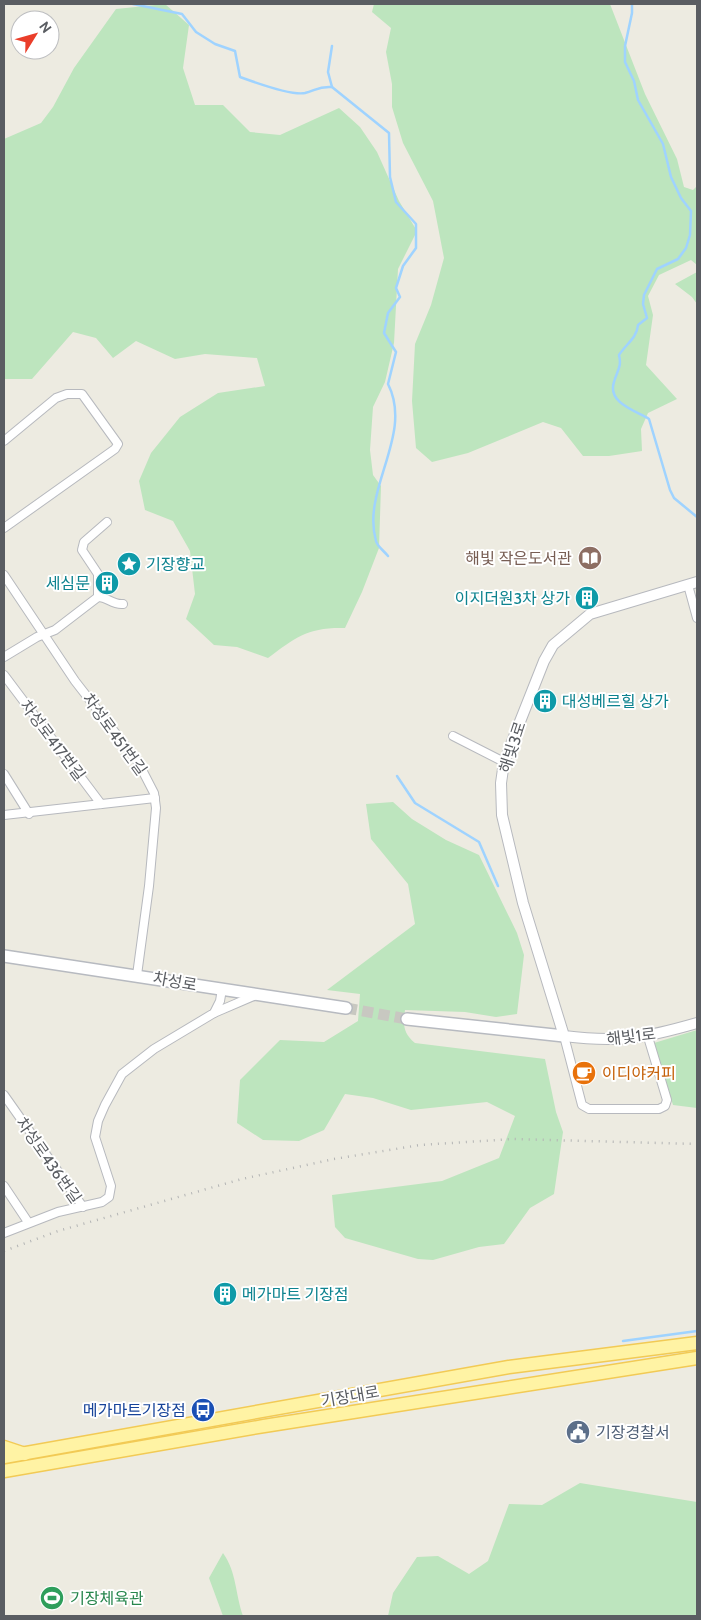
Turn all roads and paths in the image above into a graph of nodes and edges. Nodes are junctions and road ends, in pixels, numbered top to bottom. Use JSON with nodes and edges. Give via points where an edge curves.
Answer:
{"nodes":[{"id":1,"x":4,"y":441,"type":"edge"},
{"id":2,"x":108,"y":522,"type":"dead end"},
{"id":3,"x":4,"y":528,"type":"edge"},
{"id":4,"x":4,"y":575,"type":"edge"},
{"id":5,"x":692,"y":584,"type":"edge"},
{"id":6,"x":98,"y":597,"type":"junction"},
{"id":7,"x":123,"y":604,"type":"dead end"},
{"id":8,"x":697,"y":618,"type":"edge"},
{"id":9,"x":45,"y":633,"type":"junction"},
{"id":10,"x":4,"y":657,"type":"edge"},
{"id":11,"x":4,"y":675,"type":"edge"},
{"id":12,"x":453,"y":736,"type":"dead end"},
{"id":13,"x":504,"y":762,"type":"junction"},
{"id":14,"x":4,"y":774,"type":"edge"},
{"id":15,"x":155,"y":798,"type":"junction"},
{"id":16,"x":101,"y":804,"type":"junction"},
{"id":17,"x":29,"y":814,"type":"junction"},
{"id":18,"x":4,"y":815,"type":"edge"},
{"id":19,"x":4,"y":956,"type":"edge"},
{"id":20,"x":137,"y":975,"type":"junction"},
{"id":21,"x":222,"y":989,"type":"junction"},
{"id":22,"x":259,"y":994,"type":"junction"},
{"id":23,"x":346,"y":1008,"type":"tunnel mouth"},
{"id":24,"x":214,"y":1014,"type":"junction"},
{"id":25,"x":407,"y":1019,"type":"tunnel mouth"},
{"id":26,"x":697,"y":1023,"type":"edge"},
{"id":27,"x":564,"y":1036,"type":"junction"},
{"id":28,"x":648,"y":1037,"type":"junction"},
{"id":29,"x":4,"y":1095,"type":"edge"},
{"id":30,"x":4,"y":1186,"type":"edge"},
{"id":31,"x":83,"y":1207,"type":"junction"},
{"id":32,"x":28,"y":1222,"type":"junction"},
{"id":33,"x":4,"y":1233,"type":"edge"},
{"id":34,"x":697,"y":1343,"type":"edge"},
{"id":35,"x":697,"y":1358,"type":"edge"},
{"id":36,"x":4,"y":1448,"type":"edge"},
{"id":37,"x":25,"y":1454,"type":"junction"},
{"id":38,"x":4,"y":1457,"type":"edge"},
{"id":39,"x":4,"y":1471,"type":"edge"}],
"edges":[{"from":1,"to":3,"type":"street","via":[[56,398],[82,394],[118,444]]},
{"from":2,"to":6,"type":"street","via":[[84,542],[82,550],[98,574]]},
{"from":4,"to":9,"type":"street","name":"차성로451번길"},
{"from":5,"to":8,"type":"street"},
{"from":5,"to":13,"type":"street","name":"해빛3로","via":[[590,614],[553,645]]},
{"from":6,"to":7,"type":"street"},
{"from":6,"to":9,"type":"street","via":[[55,630]]},
{"from":9,"to":10,"type":"street"},
{"from":9,"to":15,"type":"street","name":"차성로451번길","via":[[75,681],[138,762]]},
{"from":11,"to":16,"type":"street","name":"차성로417번길"},
{"from":12,"to":13,"type":"street"},
{"from":13,"to":27,"type":"street","name":"해빛3로","via":[[502,816],[523,903]]},
{"from":14,"to":17,"type":"street"},
{"from":15,"to":16,"type":"street"},
{"from":15,"to":20,"type":"street","name":"차성로451번길","via":[[149,886]]},
{"from":16,"to":17,"type":"street"},
{"from":17,"to":18,"type":"street"},
{"from":19,"to":20,"type":"main road","name":"차성로"},
{"from":20,"to":21,"type":"main road","name":"차성로"},
{"from":21,"to":22,"type":"main road","name":"차성로"},
{"from":21,"to":24,"type":"street"},
{"from":22,"to":23,"type":"main road","name":"차성로"},
{"from":22,"to":24,"type":"street"},
{"from":24,"to":31,"type":"street","via":[[154,1049],[122,1074],[98,1121],[95,1137],[111,1186],[109,1197]]},
{"from":25,"to":27,"type":"main road"},
{"from":26,"to":28,"type":"street","name":"해빛1로"},
{"from":27,"to":28,"type":"street","name":"해빛1로","via":[[620,1040]]},
{"from":27,"to":28,"type":"street","via":[[582,1105],[589,1109],[659,1109],[667,1100]]},
{"from":29,"to":31,"type":"street","name":"차성로436번길"},
{"from":30,"to":32,"type":"street"},
{"from":31,"to":32,"type":"street","name":"차성로436번길"},
{"from":32,"to":33,"type":"street","name":"차성로436번길"},
{"from":34,"to":37,"type":"main road","name":"기장대로","via":[[509,1367]]},
{"from":35,"to":39,"type":"main road","name":"기장대로"},
{"from":36,"to":37,"type":"main road","via":[[10,1447]]},
{"from":37,"to":38,"type":"main road","name":"기장대로"}]}
